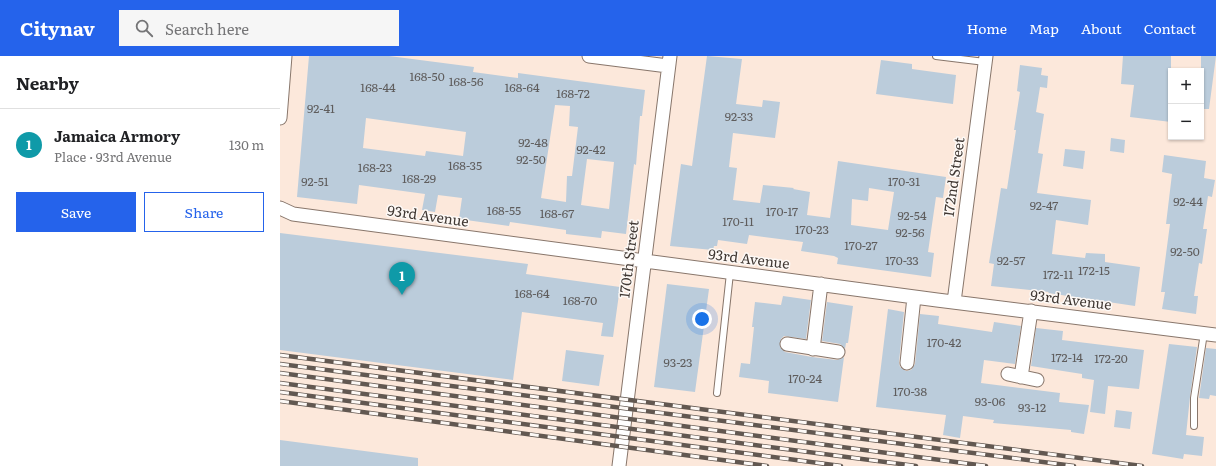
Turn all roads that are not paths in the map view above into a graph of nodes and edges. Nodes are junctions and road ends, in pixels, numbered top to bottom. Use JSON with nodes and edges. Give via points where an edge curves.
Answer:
{"nodes":[{"id":1,"x":285,"y":56,"type":"edge"},
{"id":2,"x":589,"y":56,"type":"edge"},
{"id":3,"x":936,"y":56,"type":"edge"},
{"id":4,"x":986,"y":59,"type":"edge"},
{"id":5,"x":669,"y":61,"type":"edge"},
{"id":6,"x":280,"y":118,"type":"edge"},
{"id":7,"x":280,"y":208,"type":"edge"},
{"id":8,"x":645,"y":262,"type":"junction"},
{"id":9,"x":730,"y":273,"type":"junction"},
{"id":10,"x":821,"y":284,"type":"junction"},
{"id":11,"x":914,"y":296,"type":"junction"},
{"id":12,"x":954,"y":302,"type":"junction"},
{"id":13,"x":1031,"y":311,"type":"junction"},
{"id":14,"x":1213,"y":332,"type":"edge"},
{"id":15,"x":787,"y":344,"type":"dead end"},
{"id":16,"x":813,"y":349,"type":"junction"},
{"id":17,"x":838,"y":352,"type":"dead end"},
{"id":18,"x":907,"y":363,"type":"dead end"},
{"id":19,"x":1008,"y":374,"type":"dead end"},
{"id":20,"x":1021,"y":377,"type":"junction"},
{"id":21,"x":1037,"y":380,"type":"dead end"},
{"id":22,"x":717,"y":393,"type":"dead end"},
{"id":23,"x":1194,"y":426,"type":"dead end"},
{"id":24,"x":619,"y":466,"type":"edge"}],
"edges":[{"from":1,"to":6,"type":"street"},
{"from":2,"to":5,"type":"street"},
{"from":3,"to":4,"type":"lane"},
{"from":4,"to":12,"type":"street","name":"172nd Street"},
{"from":5,"to":8,"type":"street","name":"170th Street"},
{"from":7,"to":8,"type":"street","name":"93rd Avenue","via":[[293,214]]},
{"from":8,"to":9,"type":"street","name":"93rd Avenue"},
{"from":8,"to":24,"type":"street","name":"170th Street"},
{"from":9,"to":10,"type":"street","name":"93rd Avenue"},
{"from":9,"to":22,"type":"lane"},
{"from":10,"to":11,"type":"street","name":"93rd Avenue"},
{"from":10,"to":16,"type":"street"},
{"from":11,"to":12,"type":"street","name":"93rd Avenue"},
{"from":11,"to":18,"type":"street"},
{"from":12,"to":13,"type":"street","name":"93rd Avenue"},
{"from":13,"to":14,"type":"street","name":"93rd Avenue"},
{"from":13,"to":20,"type":"street"},
{"from":14,"to":23,"type":"lane","via":[[1194,398]]},
{"from":15,"to":16,"type":"street"},
{"from":16,"to":17,"type":"street"},
{"from":19,"to":20,"type":"street"},
{"from":20,"to":21,"type":"street"}]}
